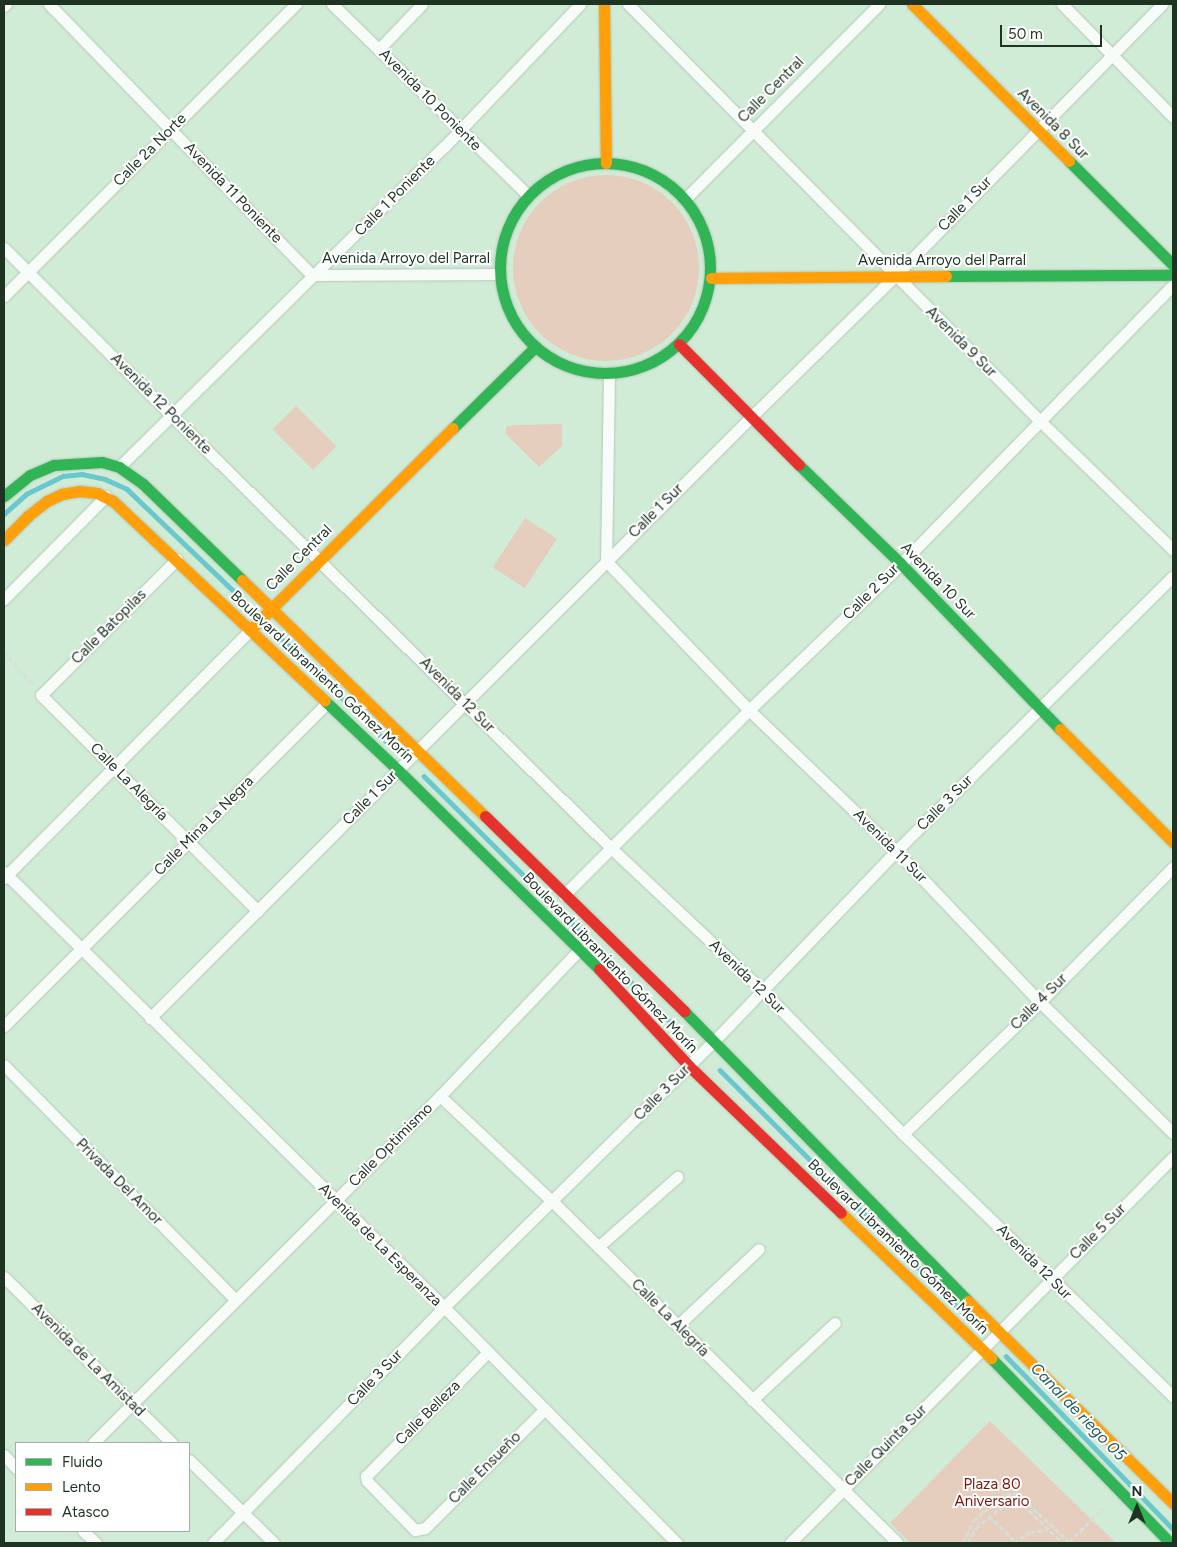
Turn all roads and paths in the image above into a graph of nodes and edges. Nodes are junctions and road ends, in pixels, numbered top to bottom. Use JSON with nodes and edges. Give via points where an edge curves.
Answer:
{"nodes":[{"id":1,"x":48,"y":4,"type":"edge"},
{"id":2,"x":296,"y":4,"type":"edge"},
{"id":3,"x":332,"y":4,"type":"edge"},
{"id":4,"x":422,"y":4,"type":"edge"},
{"id":5,"x":580,"y":4,"type":"edge"},
{"id":6,"x":604,"y":4,"type":"edge"},
{"id":7,"x":628,"y":4,"type":"edge"},
{"id":8,"x":879,"y":4,"type":"edge"},
{"id":9,"x":912,"y":4,"type":"edge"},
{"id":10,"x":1062,"y":4,"type":"edge"},
{"id":11,"x":1162,"y":4,"type":"edge"},
{"id":12,"x":379,"y":49,"type":"junction"},
{"id":13,"x":1111,"y":55,"type":"junction"},
{"id":14,"x":1173,"y":116,"type":"edge"},
{"id":15,"x":171,"y":129,"type":"junction"},
{"id":16,"x":753,"y":129,"type":"junction"},
{"id":17,"x":1037,"y":129,"type":"junction"},
{"id":18,"x":460,"y":130,"type":"junction"},
{"id":19,"x":606,"y":163,"type":"junction"},
{"id":20,"x":528,"y":196,"type":"junction"},
{"id":21,"x":685,"y":199,"type":"junction"},
{"id":22,"x":4,"y":248,"type":"edge"},
{"id":23,"x":1173,"y":265,"type":"edge"},
{"id":24,"x":28,"y":272,"type":"junction"},
{"id":25,"x":499,"y":274,"type":"junction"},
{"id":26,"x":312,"y":275,"type":"junction"},
{"id":27,"x":1173,"y":275,"type":"edge"},
{"id":28,"x":895,"y":276,"type":"junction"},
{"id":29,"x":711,"y":278,"type":"junction"},
{"id":30,"x":1173,"y":285,"type":"edge"},
{"id":31,"x":4,"y":296,"type":"edge"},
{"id":32,"x":679,"y":344,"type":"junction"},
{"id":33,"x":535,"y":347,"type":"junction"},
{"id":34,"x":609,"y":374,"type":"junction"},
{"id":35,"x":171,"y":415,"type":"junction"},
{"id":36,"x":750,"y":418,"type":"junction"},
{"id":37,"x":1040,"y":421,"type":"junction"},
{"id":38,"x":119,"y":467,"type":"junction"},
{"id":39,"x":4,"y":496,"type":"edge"},
{"id":40,"x":106,"y":496,"type":"junction"},
{"id":41,"x":4,"y":540,"type":"edge"},
{"id":42,"x":1173,"y":550,"type":"edge"},
{"id":43,"x":319,"y":559,"type":"junction"},
{"id":44,"x":177,"y":560,"type":"junction"},
{"id":45,"x":606,"y":561,"type":"junction"},
{"id":46,"x":900,"y":563,"type":"junction"},
{"id":47,"x":1173,"y":576,"type":"edge"},
{"id":48,"x":4,"y":599,"type":"edge"},
{"id":49,"x":270,"y":609,"type":"junction"},
{"id":50,"x":250,"y":630,"type":"junction"},
{"id":51,"x":4,"y":652,"type":"edge"},
{"id":52,"x":41,"y":695,"type":"junction"},
{"id":53,"x":327,"y":703,"type":"junction"},
{"id":54,"x":465,"y":703,"type":"junction"},
{"id":55,"x":1040,"y":709,"type":"junction"},
{"id":56,"x":749,"y":710,"type":"junction"},
{"id":57,"x":418,"y":750,"type":"junction"},
{"id":58,"x":114,"y":767,"type":"junction"},
{"id":59,"x":398,"y":770,"type":"junction"},
{"id":60,"x":189,"y":841,"type":"junction"},
{"id":61,"x":1173,"y":842,"type":"edge"},
{"id":62,"x":611,"y":848,"type":"junction"},
{"id":63,"x":896,"y":851,"type":"junction"},
{"id":64,"x":1173,"y":866,"type":"edge"},
{"id":65,"x":5,"y":875,"type":"edge"},
{"id":66,"x":564,"y":896,"type":"junction"},
{"id":67,"x":258,"y":910,"type":"junction"},
{"id":68,"x":81,"y":949,"type":"junction"},
{"id":69,"x":580,"y":949,"type":"junction"},
{"id":70,"x":762,"y":990,"type":"junction"},
{"id":71,"x":1040,"y":1002,"type":"junction"},
{"id":72,"x":150,"y":1018,"type":"junction"},
{"id":73,"x":4,"y":1026,"type":"edge"},
{"id":74,"x":714,"y":1042,"type":"junction"},
{"id":75,"x":4,"y":1065,"type":"edge"},
{"id":76,"x":689,"y":1066,"type":"junction"},
{"id":77,"x":440,"y":1096,"type":"junction"},
{"id":78,"x":1173,"y":1133,"type":"edge"},
{"id":79,"x":903,"y":1134,"type":"junction"},
{"id":80,"x":1173,"y":1157,"type":"edge"},
{"id":81,"x":677,"y":1177,"type":"dead end"},
{"id":82,"x":336,"y":1200,"type":"junction"},
{"id":83,"x":552,"y":1201,"type":"junction"},
{"id":84,"x":598,"y":1247,"type":"junction"},
{"id":85,"x":759,"y":1249,"type":"dead end"},
{"id":86,"x":4,"y":1277,"type":"edge"},
{"id":87,"x":1052,"y":1278,"type":"junction"},
{"id":88,"x":235,"y":1299,"type":"junction"},
{"id":89,"x":444,"y":1307,"type":"junction"},
{"id":90,"x":835,"y":1323,"type":"dead end"},
{"id":91,"x":677,"y":1326,"type":"junction"},
{"id":92,"x":1000,"y":1334,"type":"junction"},
{"id":93,"x":983,"y":1350,"type":"junction"},
{"id":94,"x":488,"y":1352,"type":"junction"},
{"id":95,"x":1173,"y":1397,"type":"edge"},
{"id":96,"x":752,"y":1400,"type":"junction"},
{"id":97,"x":133,"y":1405,"type":"junction"},
{"id":98,"x":545,"y":1409,"type":"junction"},
{"id":99,"x":94,"y":1442,"type":"edge"},
{"id":100,"x":171,"y":1442,"type":"edge"},
{"id":101,"x":4,"y":1455,"type":"edge"},
{"id":102,"x":190,"y":1461,"type":"edge"},
{"id":103,"x":15,"y":1467,"type":"edge"},
{"id":104,"x":842,"y":1490,"type":"junction"},
{"id":105,"x":1173,"y":1503,"type":"edge"},
{"id":106,"x":1103,"y":1508,"type":"dead end"},
{"id":107,"x":243,"y":1513,"type":"junction"},
{"id":108,"x":989,"y":1516,"type":"junction"},
{"id":109,"x":425,"y":1528,"type":"joint"},
{"id":110,"x":1048,"y":1530,"type":"junction"},
{"id":111,"x":84,"y":1532,"type":"edge"},
{"id":112,"x":1060,"y":1534,"type":"junction"},
{"id":113,"x":1056,"y":1537,"type":"junction"},
{"id":114,"x":96,"y":1543,"type":"edge"},
{"id":115,"x":212,"y":1543,"type":"edge"},
{"id":116,"x":274,"y":1543,"type":"edge"},
{"id":117,"x":677,"y":1543,"type":"edge"},
{"id":118,"x":790,"y":1543,"type":"edge"},
{"id":119,"x":898,"y":1543,"type":"edge"},
{"id":120,"x":963,"y":1543,"type":"edge"},
{"id":121,"x":968,"y":1543,"type":"edge"},
{"id":122,"x":1016,"y":1543,"type":"edge"},
{"id":123,"x":1053,"y":1543,"type":"edge"},
{"id":124,"x":1063,"y":1543,"type":"edge"},
{"id":125,"x":1069,"y":1543,"type":"edge"},
{"id":126,"x":1170,"y":1543,"type":"edge"}],
"edges":[{"from":1,"to":15,"type":"street","name":"Avenida 11 Poniente"},
{"from":2,"to":15,"type":"street","name":"Calle 2a Norte"},
{"from":3,"to":12,"type":"street","name":"Avenida 10 Poniente"},
{"from":4,"to":12,"type":"street"},
{"from":5,"to":18,"type":"street","name":"Calle 1 Poniente"},
{"from":6,"to":19,"type":"main road"},
{"from":7,"to":16,"type":"street","name":"Avenida 9 Sur"},
{"from":8,"to":16,"type":"street","name":"Calle Central"},
{"from":9,"to":17,"type":"main road","name":"Avenida 8 Sur"},
{"from":10,"to":13,"type":"street"},
{"from":11,"to":13,"type":"street","name":"Calle 1 Sur"},
{"from":12,"to":18,"type":"street","name":"Avenida 10 Poniente"},
{"from":13,"to":14,"type":"street"},
{"from":13,"to":17,"type":"street","name":"Calle 1 Sur"},
{"from":15,"to":24,"type":"street","name":"Calle 2a Norte"},
{"from":15,"to":26,"type":"street","name":"Avenida 11 Poniente"},
{"from":16,"to":21,"type":"street","name":"Calle Central"},
{"from":16,"to":28,"type":"street","name":"Avenida 9 Sur"},
{"from":17,"to":23,"type":"main road","name":"Avenida 8 Sur"},
{"from":17,"to":28,"type":"street","name":"Calle 1 Sur"},
{"from":18,"to":20,"type":"street","name":"Avenida 10 Poniente"},
{"from":18,"to":26,"type":"street","name":"Calle 1 Poniente"},
{"from":19,"to":20,"type":"main road","via":[[577,166],[550,178]]},
{"from":19,"to":21,"type":"main road","via":[[641,169],[672,186]]},
{"from":20,"to":25,"type":"main road","via":[[511,219],[501,245]]},
{"from":21,"to":29,"type":"main road","via":[[701,222],[709,249]]},
{"from":22,"to":24,"type":"street","name":"Avenida 12 Poniente"},
{"from":24,"to":31,"type":"street","name":"Calle 2a Norte"},
{"from":24,"to":35,"type":"street","name":"Avenida 12 Poniente"},
{"from":25,"to":26,"type":"street","name":"Avenida Arroyo del Parral"},
{"from":25,"to":33,"type":"main road","via":[[509,314]]},
{"from":26,"to":35,"type":"street","name":"Calle 1 Poniente"},
{"from":27,"to":28,"type":"main road","name":"Avenida Arroyo del Parral"},
{"from":28,"to":29,"type":"main road","name":"Avenida Arroyo del Parral"},
{"from":28,"to":36,"type":"street","name":"Calle 1 Sur"},
{"from":28,"to":37,"type":"street","name":"Avenida 9 Sur"},
{"from":29,"to":32,"type":"main road","via":[[706,302]]},
{"from":30,"to":37,"type":"street","name":"Calle 2 Sur"},
{"from":32,"to":34,"type":"main road","via":[[635,370]]},
{"from":32,"to":36,"type":"main road","name":"Avenida 10 Sur"},
{"from":33,"to":34,"type":"main road","via":[[557,363],[582,372]]},
{"from":33,"to":43,"type":"main road","name":"Calle Central"},
{"from":34,"to":45,"type":"street"},
{"from":35,"to":38,"type":"street","name":"Calle 1 Poniente"},
{"from":35,"to":43,"type":"street","name":"Avenida 12 Poniente"},
{"from":36,"to":45,"type":"street","name":"Calle 1 Sur"},
{"from":36,"to":46,"type":"main road","name":"Avenida 10 Sur"},
{"from":37,"to":42,"type":"street","name":"Avenida 9 Sur"},
{"from":37,"to":46,"type":"street","name":"Calle 2 Sur"},
{"from":38,"to":39,"type":"main road","name":"Boulevard Libramiento Gómez Morín","via":[[102,462],[54,465],[30,475]]},
{"from":38,"to":49,"type":"main road","name":"Boulevard Libramiento Gómez Morín","via":[[143,484]]},
{"from":40,"to":41,"type":"main road","via":[[79,491],[54,497],[29,515]]},
{"from":40,"to":44,"type":"main road","name":"Boulevard Libramiento Gómez Morín"},
{"from":40,"to":48,"type":"street"},
{"from":43,"to":49,"type":"main road","name":"Calle Central"},
{"from":43,"to":54,"type":"street","name":"Avenida 12 Sur"},
{"from":44,"to":50,"type":"main road","name":"Boulevard Libramiento Gómez Morín"},
{"from":44,"to":52,"type":"street","name":"Calle Batopilas"},
{"from":45,"to":54,"type":"street","name":"Calle 1 Sur"},
{"from":45,"to":56,"type":"street","name":"Avenida 11 Sur"},
{"from":46,"to":55,"type":"main road","name":"Avenida 10 Sur"},
{"from":46,"to":56,"type":"street","name":"Calle 2 Sur"},
{"from":47,"to":55,"type":"street","name":"Calle 3 Sur"},
{"from":49,"to":50,"type":"main road","name":"Calle Central"},
{"from":49,"to":57,"type":"main road","name":"Boulevard Libramiento Gómez Morín"},
{"from":50,"to":53,"type":"main road","name":"Boulevard Libramiento Gómez Morín"},
{"from":50,"to":58,"type":"street","name":"Calle Central"},
{"from":51,"to":52,"type":"path"},
{"from":52,"to":58,"type":"street","name":"Calle La Alegría"},
{"from":53,"to":59,"type":"main road","name":"Boulevard Libramiento Gómez Morín"},
{"from":53,"to":60,"type":"street","name":"Calle Mina La Negra"},
{"from":54,"to":57,"type":"street","name":"Calle 1 Sur"},
{"from":54,"to":62,"type":"street","name":"Avenida 12 Sur"},
{"from":55,"to":61,"type":"main road","name":"Avenida 10 Sur"},
{"from":55,"to":63,"type":"street","name":"Calle 3 Sur"},
{"from":56,"to":62,"type":"street","name":"Calle 2 Sur"},
{"from":56,"to":63,"type":"street","name":"Avenida 11 Sur"},
{"from":57,"to":59,"type":"street","name":"Calle 1 Sur"},
{"from":57,"to":66,"type":"main road","name":"Boulevard Libramiento Gómez Morín"},
{"from":58,"to":60,"type":"street","name":"Calle La Alegría"},
{"from":58,"to":65,"type":"street","name":"Calle Central"},
{"from":59,"to":67,"type":"street","name":"Calle 1 Sur"},
{"from":59,"to":69,"type":"main road","name":"Boulevard Libramiento Gómez Morín"},
{"from":60,"to":67,"type":"street","name":"Calle La Alegría"},
{"from":60,"to":68,"type":"street","name":"Calle Mina La Negra"},
{"from":62,"to":66,"type":"street","name":"Calle 2 Sur"},
{"from":62,"to":70,"type":"street","name":"Avenida 12 Sur"},
{"from":63,"to":70,"type":"street","name":"Calle 3 Sur"},
{"from":63,"to":71,"type":"street","name":"Avenida 11 Sur"},
{"from":64,"to":71,"type":"street","name":"Calle 4 Sur"},
{"from":65,"to":68,"type":"street","name":"Avenida de La Esperanza"},
{"from":66,"to":74,"type":"main road","name":"Boulevard Libramiento Gómez Morín"},
{"from":67,"to":72,"type":"street","name":"Calle 1 Sur"},
{"from":68,"to":72,"type":"street","name":"Avenida de La Esperanza"},
{"from":68,"to":73,"type":"street","name":"Calle Mina La Negra"},
{"from":69,"to":76,"type":"main road","name":"Boulevard Libramiento Gómez Morín"},
{"from":69,"to":77,"type":"street","name":"Calle Optimismo"},
{"from":70,"to":74,"type":"street","name":"Calle 3 Sur"},
{"from":70,"to":79,"type":"street","name":"Avenida 12 Sur"},
{"from":71,"to":78,"type":"street","name":"Avenida 11 Sur"},
{"from":71,"to":79,"type":"street","name":"Calle 4 Sur"},
{"from":72,"to":82,"type":"street","name":"Avenida de La Esperanza"},
{"from":74,"to":76,"type":"street","name":"Calle 3 Sur"},
{"from":74,"to":92,"type":"main road","name":"Boulevard Libramiento Gómez Morín"},
{"from":75,"to":88,"type":"street","name":"Privada Del Amor"},
{"from":76,"to":83,"type":"street","name":"Calle 3 Sur"},
{"from":76,"to":93,"type":"main road","name":"Boulevard Libramiento Gómez Morín"},
{"from":77,"to":82,"type":"street","name":"Calle Optimismo"},
{"from":77,"to":83,"type":"street","name":"Calle La Alegría"},
{"from":79,"to":87,"type":"street","name":"Avenida 12 Sur"},
{"from":80,"to":87,"type":"street","name":"Calle 5 Sur"},
{"from":81,"to":84,"type":"street"},
{"from":82,"to":88,"type":"street","name":"Calle Optimismo"},
{"from":82,"to":89,"type":"street","name":"Avenida de La Esperanza"},
{"from":83,"to":84,"type":"street","name":"Calle La Alegría"},
{"from":83,"to":89,"type":"street","name":"Calle 3 Sur"},
{"from":84,"to":91,"type":"street","name":"Calle La Alegría"},
{"from":85,"to":91,"type":"street"},
{"from":86,"to":97,"type":"street","name":"Avenida de La Amistad"},
{"from":87,"to":92,"type":"street","name":"Calle 5 Sur"},
{"from":87,"to":95,"type":"street","name":"Avenida 12 Sur"},
{"from":88,"to":97,"type":"street","name":"Calle Optimismo"},
{"from":89,"to":94,"type":"street","name":"Avenida de La Esperanza"},
{"from":89,"to":107,"type":"street","name":"Calle 3 Sur"},
{"from":90,"to":96,"type":"street"},
{"from":91,"to":96,"type":"street","name":"Calle La Alegría"},
{"from":92,"to":93,"type":"street","name":"Calle 5 Sur"},
{"from":92,"to":105,"type":"main road","name":"Boulevard Libramiento Gómez Morín"},
{"from":93,"to":104,"type":"street","name":"Calle Quinta Sur"},
{"from":93,"to":126,"type":"main road","name":"Boulevard Libramiento Gómez Morín"},
{"from":94,"to":98,"type":"street","name":"Avenida de La Esperanza"},
{"from":94,"to":109,"type":"street","name":"Calle Belleza","via":[[368,1473],[367,1481],[415,1530]]},
{"from":96,"to":104,"type":"street","name":"Calle La Alegría"},
{"from":97,"to":99,"type":"street","name":"Calle Optimismo"},
{"from":97,"to":100,"type":"street","name":"Avenida de La Amistad"},
{"from":98,"to":109,"type":"street","name":"Calle Ensueño"},
{"from":98,"to":117,"type":"street","name":"Avenida de La Esperanza"},
{"from":101,"to":103,"type":"street"},
{"from":102,"to":107,"type":"street"},
{"from":104,"to":118,"type":"street","name":"Calle Quinta Sur"},
{"from":104,"to":119,"type":"street","name":"Calle La Alegría"},
{"from":106,"to":125,"type":"path"},
{"from":107,"to":115,"type":"street","name":"Calle 3 Sur"},
{"from":107,"to":116,"type":"street"},
{"from":108,"to":110,"type":"path","via":[[1012,1499],[1018,1500]]},
{"from":108,"to":121,"type":"path","via":[[976,1528]]},
{"from":108,"to":122,"type":"path"},
{"from":110,"to":113,"type":"path"},
{"from":110,"to":122,"type":"path","via":[[1030,1532]]},
{"from":111,"to":114,"type":"street"},
{"from":112,"to":113,"type":"path"},
{"from":112,"to":120,"type":"path","via":[[1017,1493],[1006,1496],[973,1521]]},
{"from":112,"to":125,"type":"path"},
{"from":113,"to":123,"type":"path"},
{"from":113,"to":124,"type":"path"}]}
